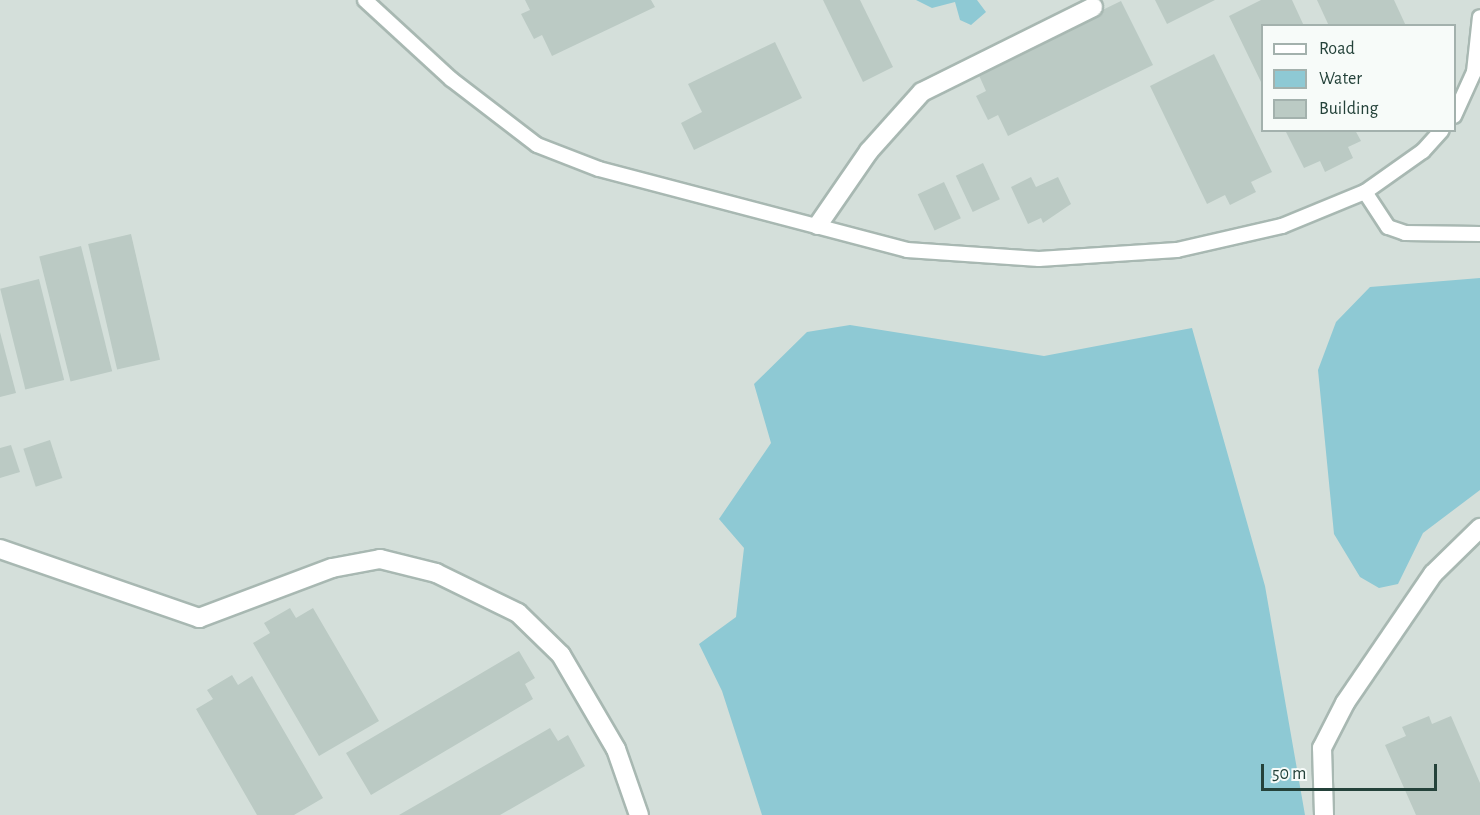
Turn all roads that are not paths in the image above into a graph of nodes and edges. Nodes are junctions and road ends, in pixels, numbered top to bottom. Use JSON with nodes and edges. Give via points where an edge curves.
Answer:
{"nodes":[{"id":1,"x":364,"y":0,"type":"edge"},
{"id":2,"x":1093,"y":7,"type":"dead end"},
{"id":3,"x":1480,"y":17,"type":"edge"},
{"id":4,"x":1456,"y":114,"type":"edge"},
{"id":5,"x":1440,"y":132,"type":"edge"},
{"id":6,"x":1365,"y":192,"type":"junction"},
{"id":7,"x":818,"y":225,"type":"junction"},
{"id":8,"x":1480,"y":234,"type":"edge"},
{"id":9,"x":1480,"y":528,"type":"edge"},
{"id":10,"x":0,"y":549,"type":"edge"},
{"id":11,"x":639,"y":815,"type":"edge"},
{"id":12,"x":1324,"y":815,"type":"edge"}],
"edges":[{"from":1,"to":7,"type":"lane","via":[[451,78],[537,145],[599,169]]},
{"from":2,"to":7,"type":"street","via":[[922,92],[869,151]]},
{"from":3,"to":4,"type":"lane","via":[[1474,72]]},
{"from":5,"to":6,"type":"lane","via":[[1423,151]]},
{"from":6,"to":7,"type":"lane","via":[[1282,226],[1177,250],[1039,259],[907,250]]},
{"from":6,"to":8,"type":"lane","via":[[1388,226],[1405,233]]},
{"from":9,"to":12,"type":"street","via":[[1433,574],[1345,703],[1322,748]]},
{"from":10,"to":11,"type":"street","via":[[199,618],[333,568],[380,559],[436,573],[518,613],[561,655],[616,749]]}]}
